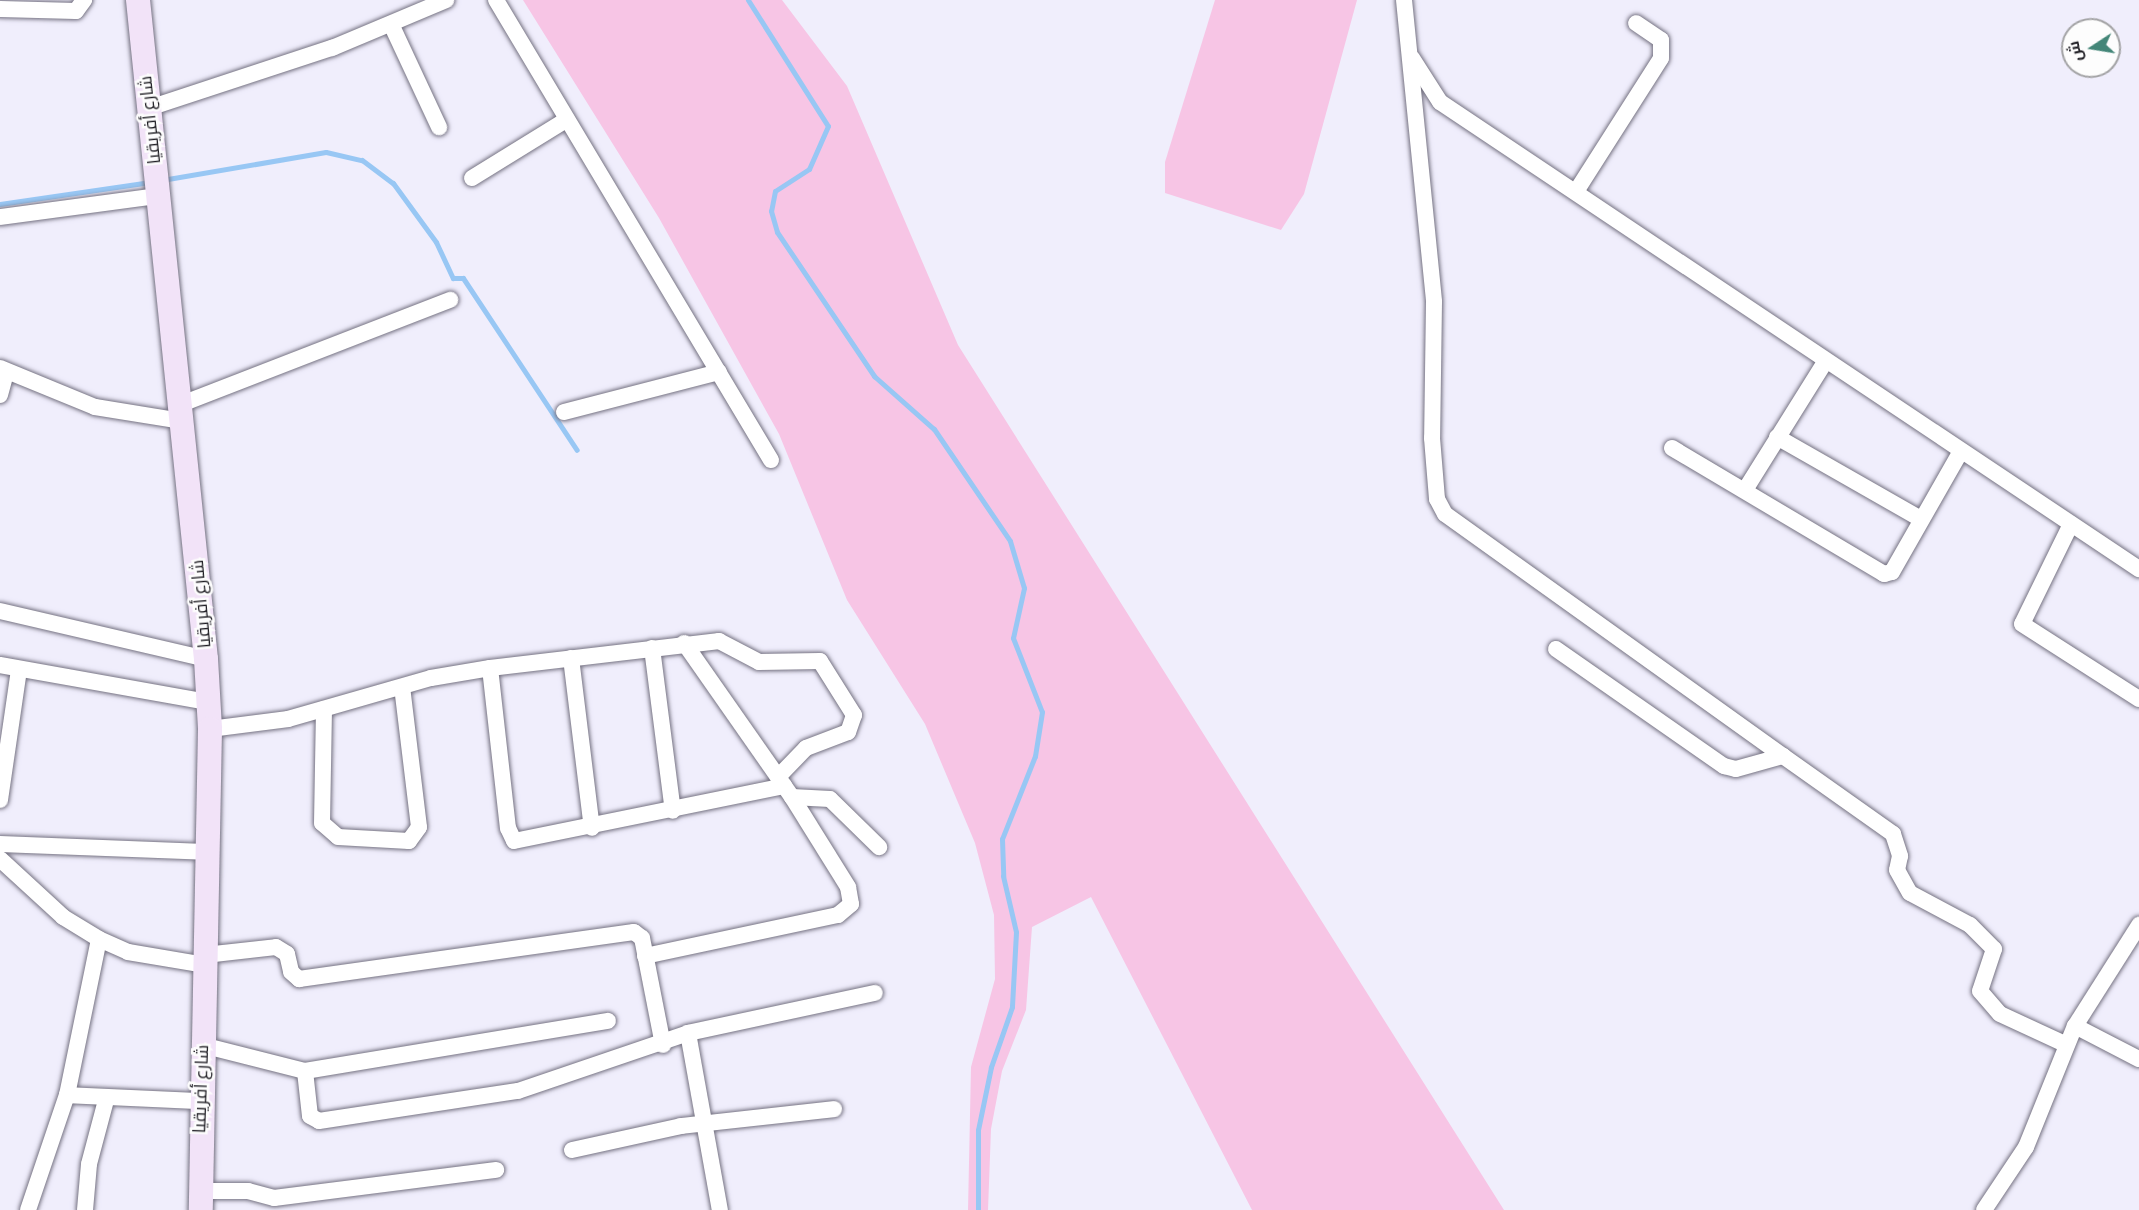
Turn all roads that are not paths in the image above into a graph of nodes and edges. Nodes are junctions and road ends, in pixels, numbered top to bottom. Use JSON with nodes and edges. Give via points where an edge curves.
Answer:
{"nodes":[{"id":1,"x":84,"y":0,"type":"edge"},
{"id":2,"x":138,"y":0,"type":"edge"},
{"id":3,"x":446,"y":0,"type":"edge"},
{"id":4,"x":496,"y":0,"type":"edge"},
{"id":5,"x":1404,"y":0,"type":"edge"},
{"id":6,"x":0,"y":9,"type":"edge"},
{"id":7,"x":391,"y":24,"type":"junction"},
{"id":8,"x":1636,"y":24,"type":"dead end"},
{"id":9,"x":1410,"y":54,"type":"junction"},
{"id":10,"x":149,"y":108,"type":"junction"},
{"id":11,"x":566,"y":120,"type":"junction"},
{"id":12,"x":439,"y":127,"type":"dead end"},
{"id":13,"x":472,"y":178,"type":"dead end"},
{"id":14,"x":1577,"y":190,"type":"junction"},
{"id":15,"x":158,"y":196,"type":"junction"},
{"id":16,"x":0,"y":217,"type":"edge"},
{"id":17,"x":450,"y":300,"type":"dead end"},
{"id":18,"x":1825,"y":362,"type":"junction"},
{"id":19,"x":3,"y":370,"type":"edge"},
{"id":20,"x":719,"y":372,"type":"junction"},
{"id":21,"x":0,"y":395,"type":"edge"},
{"id":22,"x":564,"y":412,"type":"dead end"},
{"id":23,"x":180,"y":413,"type":"junction"},
{"id":24,"x":1777,"y":437,"type":"junction"},
{"id":25,"x":1672,"y":448,"type":"dead end"},
{"id":26,"x":1960,"y":453,"type":"junction"},
{"id":27,"x":771,"y":460,"type":"dead end"},
{"id":28,"x":1745,"y":490,"type":"junction"},
{"id":29,"x":1921,"y":519,"type":"junction"},
{"id":30,"x":2070,"y":524,"type":"junction"},
{"id":31,"x":2139,"y":569,"type":"edge"},
{"id":32,"x":0,"y":611,"type":"edge"},
{"id":33,"x":684,"y":643,"type":"junction"},
{"id":34,"x":652,"y":648,"type":"junction"},
{"id":35,"x":1556,"y":649,"type":"dead end"},
{"id":36,"x":571,"y":658,"type":"junction"},
{"id":37,"x":206,"y":659,"type":"junction"},
{"id":38,"x":0,"y":665,"type":"edge"},
{"id":39,"x":490,"y":668,"type":"junction"},
{"id":40,"x":19,"y":670,"type":"junction"},
{"id":41,"x":402,"y":687,"type":"junction"},
{"id":42,"x":2139,"y":699,"type":"edge"},
{"id":43,"x":207,"y":702,"type":"junction"},
{"id":44,"x":324,"y":709,"type":"junction"},
{"id":45,"x":210,"y":729,"type":"junction"},
{"id":46,"x":1783,"y":756,"type":"junction"},
{"id":47,"x":784,"y":783,"type":"junction"},
{"id":48,"x":0,"y":800,"type":"edge"},
{"id":49,"x":673,"y":811,"type":"junction"},
{"id":50,"x":592,"y":828,"type":"junction"},
{"id":51,"x":0,"y":844,"type":"edge"},
{"id":52,"x":879,"y":847,"type":"dead end"},
{"id":53,"x":205,"y":852,"type":"junction"},
{"id":54,"x":3,"y":864,"type":"edge"},
{"id":55,"x":0,"y":885,"type":"edge"},
{"id":56,"x":2139,"y":925,"type":"edge"},
{"id":57,"x":99,"y":939,"type":"junction"},
{"id":58,"x":645,"y":956,"type":"junction"},
{"id":59,"x":206,"y":960,"type":"junction"},
{"id":60,"x":875,"y":993,"type":"dead end"},
{"id":61,"x":608,"y":1021,"type":"dead end"},
{"id":62,"x":2075,"y":1026,"type":"junction"},
{"id":63,"x":688,"y":1033,"type":"junction"},
{"id":64,"x":2065,"y":1044,"type":"junction"},
{"id":65,"x":202,"y":1045,"type":"junction"},
{"id":66,"x":663,"y":1045,"type":"junction"},
{"id":67,"x":2139,"y":1059,"type":"edge"},
{"id":68,"x":305,"y":1071,"type":"junction"},
{"id":69,"x":67,"y":1095,"type":"junction"},
{"id":70,"x":106,"y":1100,"type":"junction"},
{"id":71,"x":200,"y":1101,"type":"junction"},
{"id":72,"x":834,"y":1109,"type":"dead end"},
{"id":73,"x":704,"y":1123,"type":"junction"},
{"id":74,"x":572,"y":1150,"type":"dead end"},
{"id":75,"x":496,"y":1170,"type":"dead end"},
{"id":76,"x":200,"y":1200,"type":"edge"},
{"id":77,"x":28,"y":1210,"type":"edge"},
{"id":78,"x":85,"y":1210,"type":"edge"},
{"id":79,"x":720,"y":1210,"type":"edge"},
{"id":80,"x":1984,"y":1210,"type":"edge"}],
"edges":[{"from":1,"to":6,"type":"street","via":[[76,11]]},
{"from":2,"to":10,"type":"street","name":"شارع أفريقيا"},
{"from":3,"to":7,"type":"street"},
{"from":4,"to":11,"type":"street"},
{"from":5,"to":9,"type":"street"},
{"from":7,"to":10,"type":"street","via":[[306,58]]},
{"from":7,"to":12,"type":"street"},
{"from":8,"to":14,"type":"street","via":[[1661,40],[1661,58]]},
{"from":9,"to":14,"type":"street","via":[[1440,102]]},
{"from":9,"to":46,"type":"street","via":[[1434,302],[1432,438],[1437,499],[1445,514]]},
{"from":10,"to":15,"type":"street","name":"شارع أفريقيا"},
{"from":11,"to":13,"type":"street"},
{"from":11,"to":20,"type":"street"},
{"from":14,"to":18,"type":"street"},
{"from":15,"to":16,"type":"street"},
{"from":15,"to":23,"type":"street","name":"شارع أفريقيا"},
{"from":17,"to":23,"type":"street"},
{"from":18,"to":24,"type":"street"},
{"from":18,"to":26,"type":"street"},
{"from":19,"to":21,"type":"street"},
{"from":19,"to":23,"type":"street","via":[[95,407]]},
{"from":20,"to":22,"type":"street"},
{"from":20,"to":27,"type":"street"},
{"from":23,"to":37,"type":"street","name":"شارع أفريقيا"},
{"from":24,"to":28,"type":"street"},
{"from":24,"to":29,"type":"street"},
{"from":25,"to":28,"type":"street"},
{"from":26,"to":29,"type":"street"},
{"from":26,"to":30,"type":"street"},
{"from":28,"to":29,"type":"street","via":[[1880,574],[1892,572]]},
{"from":30,"to":31,"type":"street"},
{"from":30,"to":42,"type":"street","via":[[2022,624]]},
{"from":32,"to":37,"type":"street"},
{"from":33,"to":34,"type":"street"},
{"from":33,"to":47,"type":"street"},
{"from":33,"to":47,"type":"street","via":[[728,643],[759,662],[810,658],[826,665],[854,722],[848,732],[799,755]]},
{"from":34,"to":36,"type":"street"},
{"from":34,"to":49,"type":"street"},
{"from":35,"to":46,"type":"street","via":[[1724,766],[1736,769]]},
{"from":36,"to":39,"type":"street"},
{"from":36,"to":50,"type":"street"},
{"from":37,"to":43,"type":"street","name":"شارع أفريقيا"},
{"from":38,"to":40,"type":"street"},
{"from":39,"to":41,"type":"street"},
{"from":39,"to":50,"type":"street","via":[[511,838],[522,841]]},
{"from":40,"to":43,"type":"street"},
{"from":40,"to":48,"type":"street"},
{"from":41,"to":44,"type":"street"},
{"from":41,"to":44,"type":"street","via":[[419,827],[416,837],[400,844],[338,837],[322,823]]},
{"from":43,"to":45,"type":"street","name":"شارع أفريقيا"},
{"from":44,"to":45,"type":"street"},
{"from":45,"to":53,"type":"street","name":"شارع أفريقيا"},
{"from":46,"to":64,"type":"street","via":[[1898,839],[1897,870],[1910,892],[1970,925],[1994,949],[1980,991],[2000,1014]]},
{"from":47,"to":49,"type":"street"},
{"from":47,"to":52,"type":"street","via":[[830,800]]},
{"from":47,"to":58,"type":"street","via":[[848,887],[851,904],[846,910]]},
{"from":49,"to":50,"type":"street"},
{"from":51,"to":53,"type":"street"},
{"from":53,"to":59,"type":"street","name":"شارع أفريقيا"},
{"from":54,"to":55,"type":"street"},
{"from":54,"to":57,"type":"street"},
{"from":56,"to":62,"type":"street"},
{"from":57,"to":59,"type":"street","via":[[128,952]]},
{"from":57,"to":69,"type":"street"},
{"from":58,"to":59,"type":"street","via":[[640,934],[626,932],[300,979],[291,972],[287,954],[276,947]]},
{"from":58,"to":66,"type":"street"},
{"from":59,"to":65,"type":"street","name":"شارع أفريقيا"},
{"from":60,"to":63,"type":"street"},
{"from":61,"to":68,"type":"street"},
{"from":62,"to":64,"type":"street"},
{"from":62,"to":67,"type":"street"},
{"from":63,"to":66,"type":"street"},
{"from":63,"to":73,"type":"street"},
{"from":64,"to":80,"type":"street","via":[[2026,1147]]},
{"from":65,"to":68,"type":"street"},
{"from":65,"to":71,"type":"street","name":"شارع أفريقيا"},
{"from":66,"to":68,"type":"street","via":[[518,1091],[319,1121],[310,1116]]},
{"from":69,"to":70,"type":"street"},
{"from":69,"to":77,"type":"street"},
{"from":70,"to":71,"type":"street"},
{"from":70,"to":78,"type":"street","via":[[89,1164]]},
{"from":71,"to":76,"type":"street","name":"شارع أفريقيا"},
{"from":72,"to":73,"type":"street"},
{"from":73,"to":74,"type":"street"},
{"from":73,"to":79,"type":"street"},
{"from":75,"to":76,"type":"street","via":[[274,1198],[248,1191]]}]}
